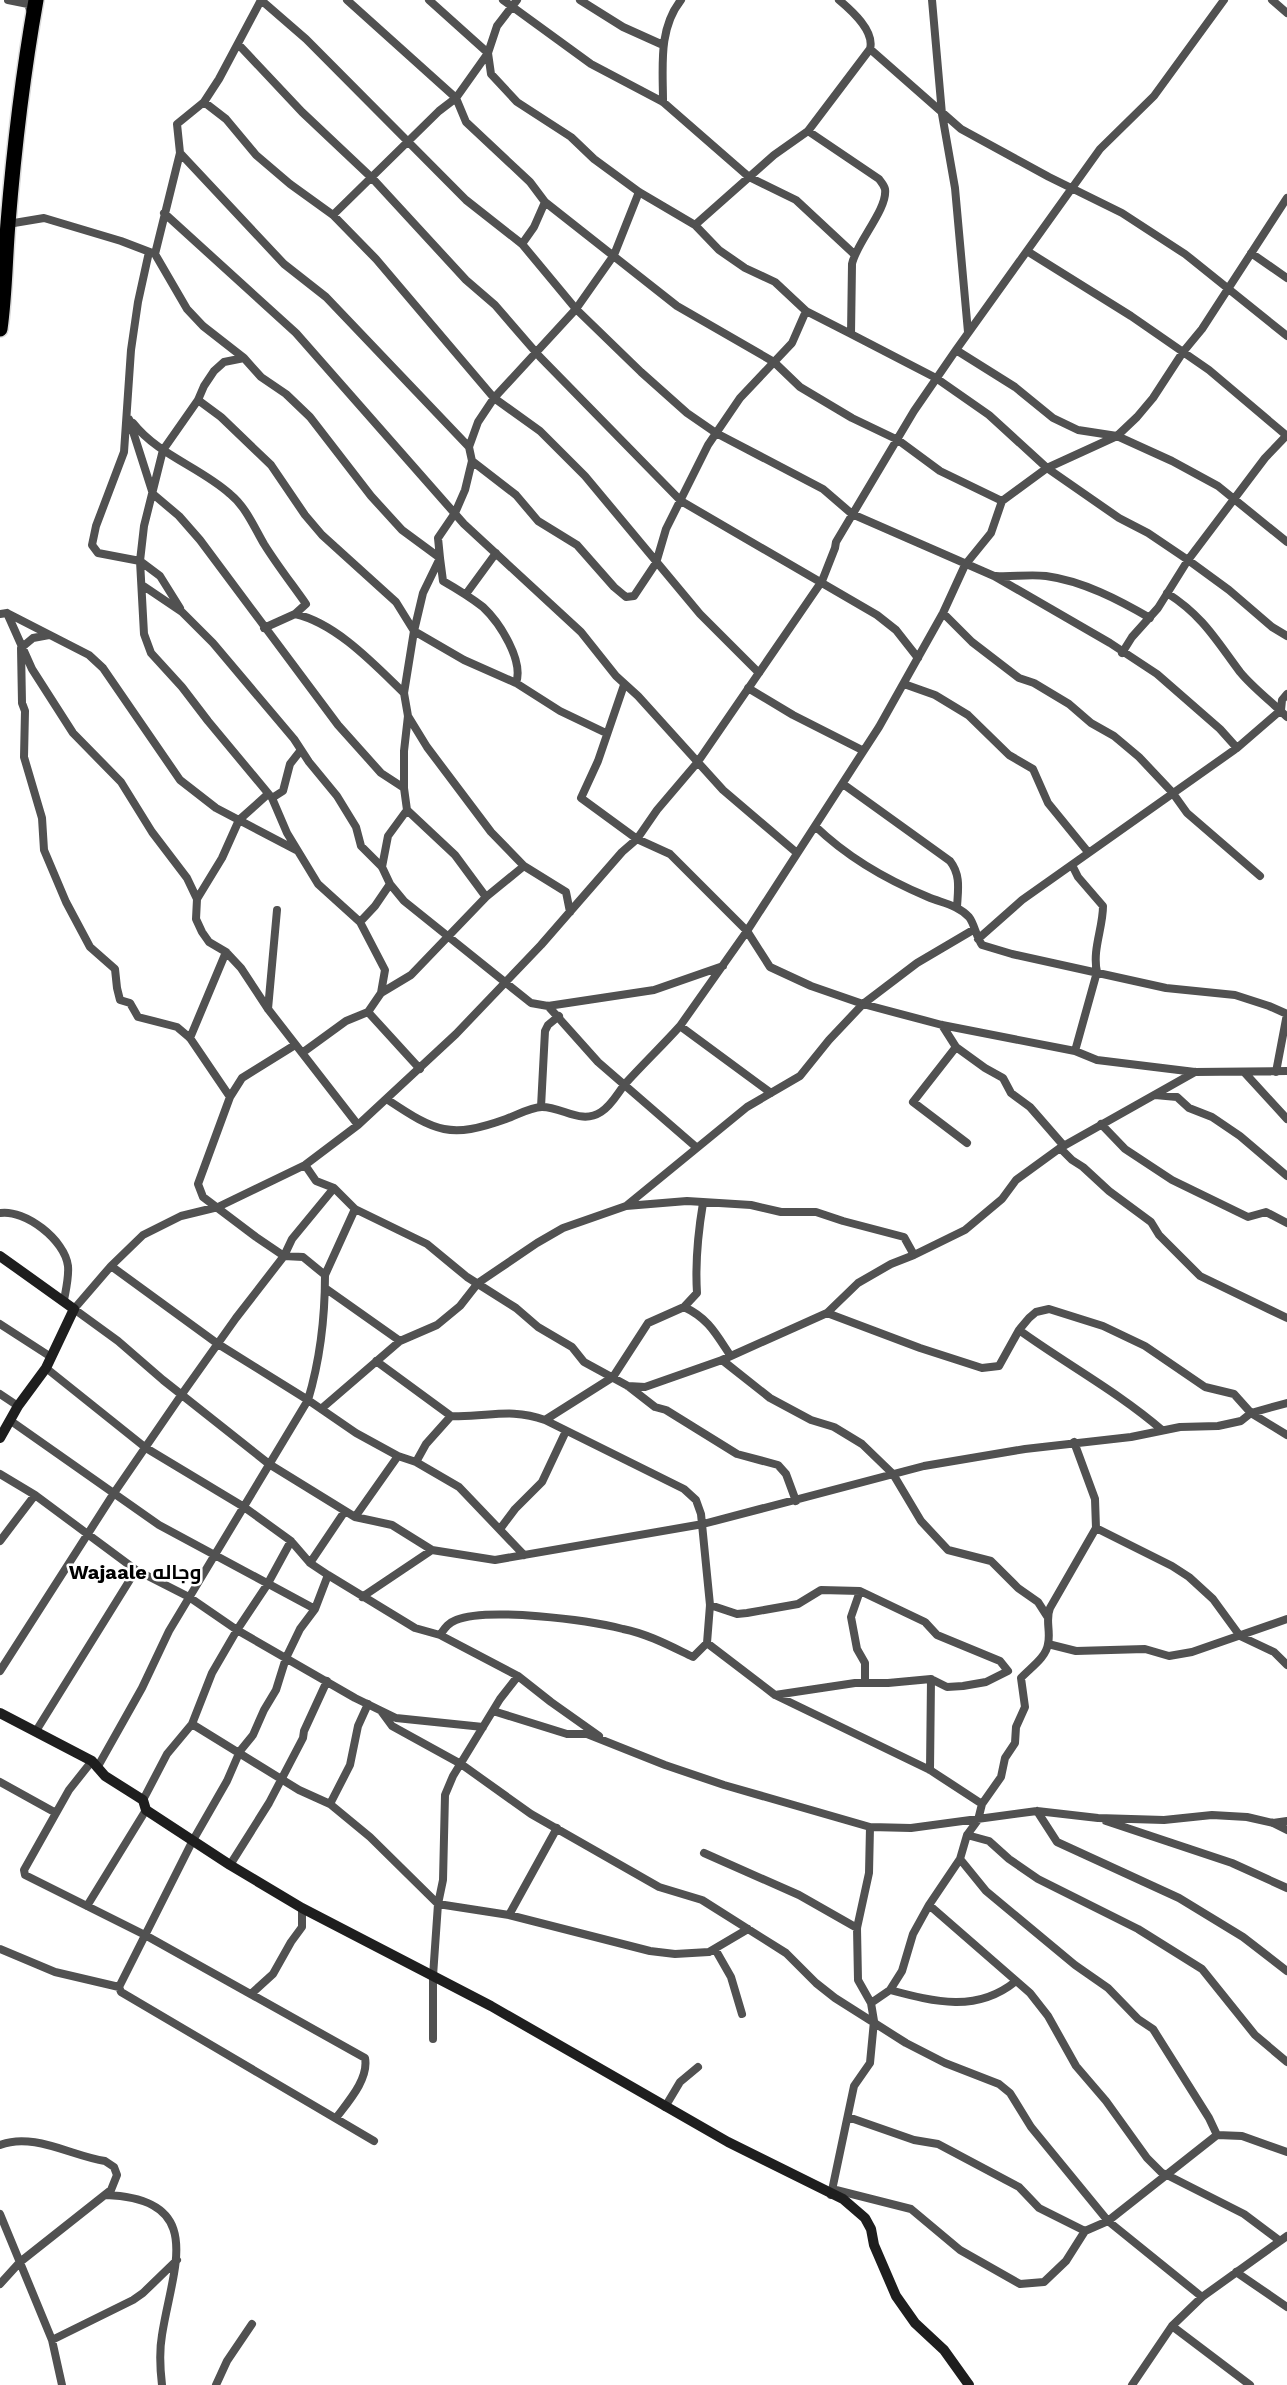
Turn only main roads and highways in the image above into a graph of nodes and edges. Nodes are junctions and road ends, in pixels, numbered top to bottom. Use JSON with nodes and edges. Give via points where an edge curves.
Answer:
{"nodes":[{"id":1,"x":36,"y":0,"type":"edge"},
{"id":2,"x":3,"y":264,"type":"edge"},
{"id":3,"x":0,"y":329,"type":"edge"}],
"edges":[{"from":1,"to":2,"type":"highway"},
{"from":2,"to":3,"type":"highway"}]}
